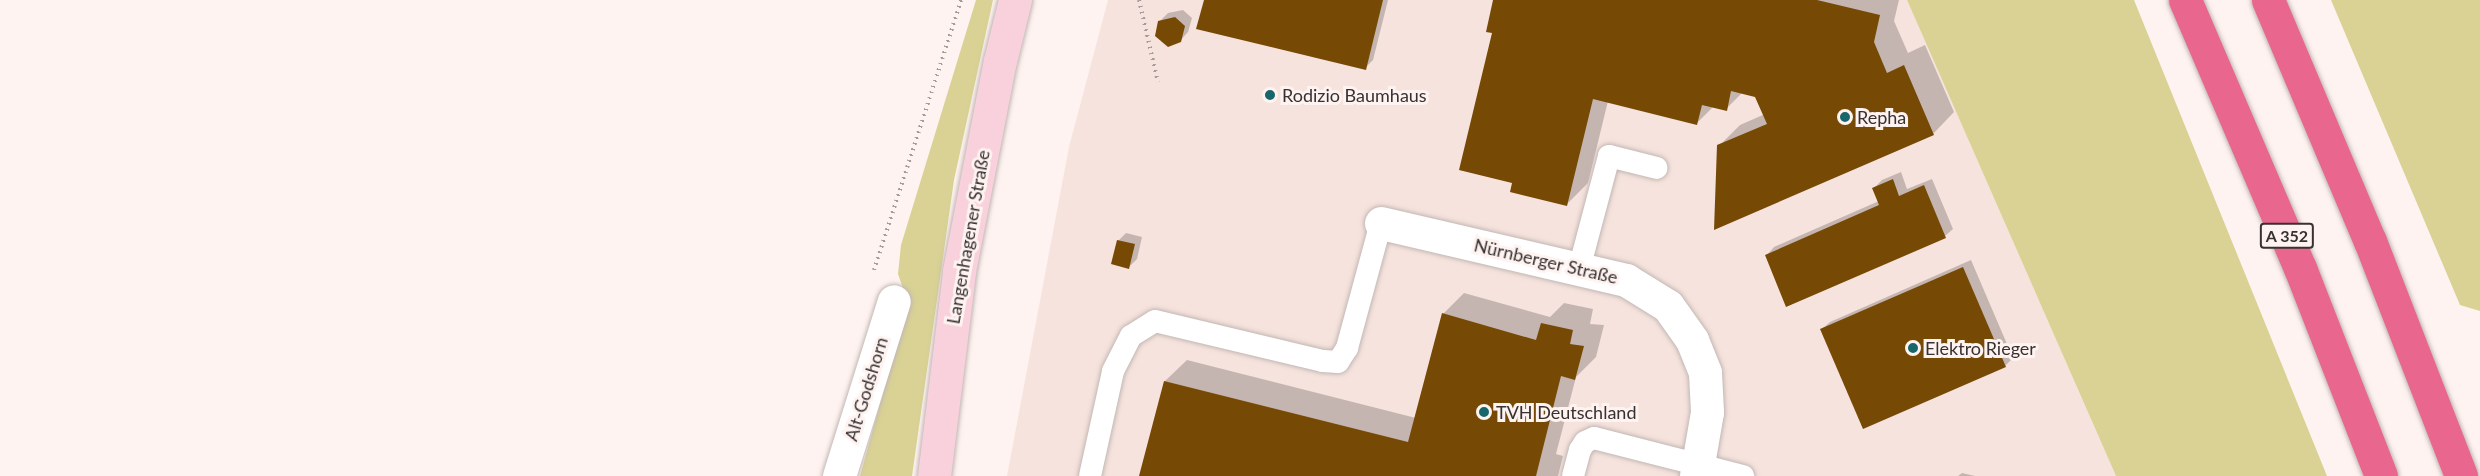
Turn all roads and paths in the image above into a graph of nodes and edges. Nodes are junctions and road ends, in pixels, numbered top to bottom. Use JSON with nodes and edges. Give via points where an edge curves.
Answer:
{"nodes":[{"id":1,"x":961,"y":0,"type":"edge"},
{"id":2,"x":1015,"y":0,"type":"edge"},
{"id":3,"x":1139,"y":0,"type":"edge"},
{"id":4,"x":2185,"y":0,"type":"edge"},
{"id":5,"x":2268,"y":0,"type":"edge"},
{"id":6,"x":1158,"y":82,"type":"dead end"},
{"id":7,"x":1657,"y":168,"type":"dead end"},
{"id":8,"x":1381,"y":223,"type":"joint"},
{"id":9,"x":1579,"y":269,"type":"junction"},
{"id":10,"x":874,"y":271,"type":"dead end"},
{"id":11,"x":894,"y":302,"type":"dead end"},
{"id":12,"x":1697,"y":470,"type":"edge"},
{"id":13,"x":839,"y":476,"type":"edge"},
{"id":14,"x":934,"y":476,"type":"edge"},
{"id":15,"x":1090,"y":476,"type":"edge"},
{"id":16,"x":1573,"y":476,"type":"edge"},
{"id":17,"x":1743,"y":476,"type":"edge"},
{"id":18,"x":2381,"y":476,"type":"edge"},
{"id":19,"x":2461,"y":476,"type":"edge"}],
"edges":[{"from":1,"to":10,"type":"path"},
{"from":2,"to":14,"type":"main road","name":"Langenhagener Straße","via":[[959,270]]},
{"from":3,"to":6,"type":"path"},
{"from":4,"to":18,"type":"highway","number":"A 352","via":[[2300,268]]},
{"from":5,"to":19,"type":"highway","via":[[2370,241]]},
{"from":7,"to":9,"type":"lane","via":[[1609,156]]},
{"from":8,"to":9,"type":"street","name":"Nürnberger Straße"},
{"from":8,"to":15,"type":"lane","via":[[1347,348],[1338,362],[1155,321],[1131,336],[1113,371]]},
{"from":9,"to":12,"type":"street","name":"Nürnberger Straße","via":[[1626,280],[1668,306],[1692,340],[1705,372],[1707,412]]},
{"from":11,"to":13,"type":"street","name":"Alt-Godshorn"},
{"from":12,"to":16,"type":"lane","via":[[1593,438],[1580,450]]},
{"from":12,"to":17,"type":"lane"}]}
